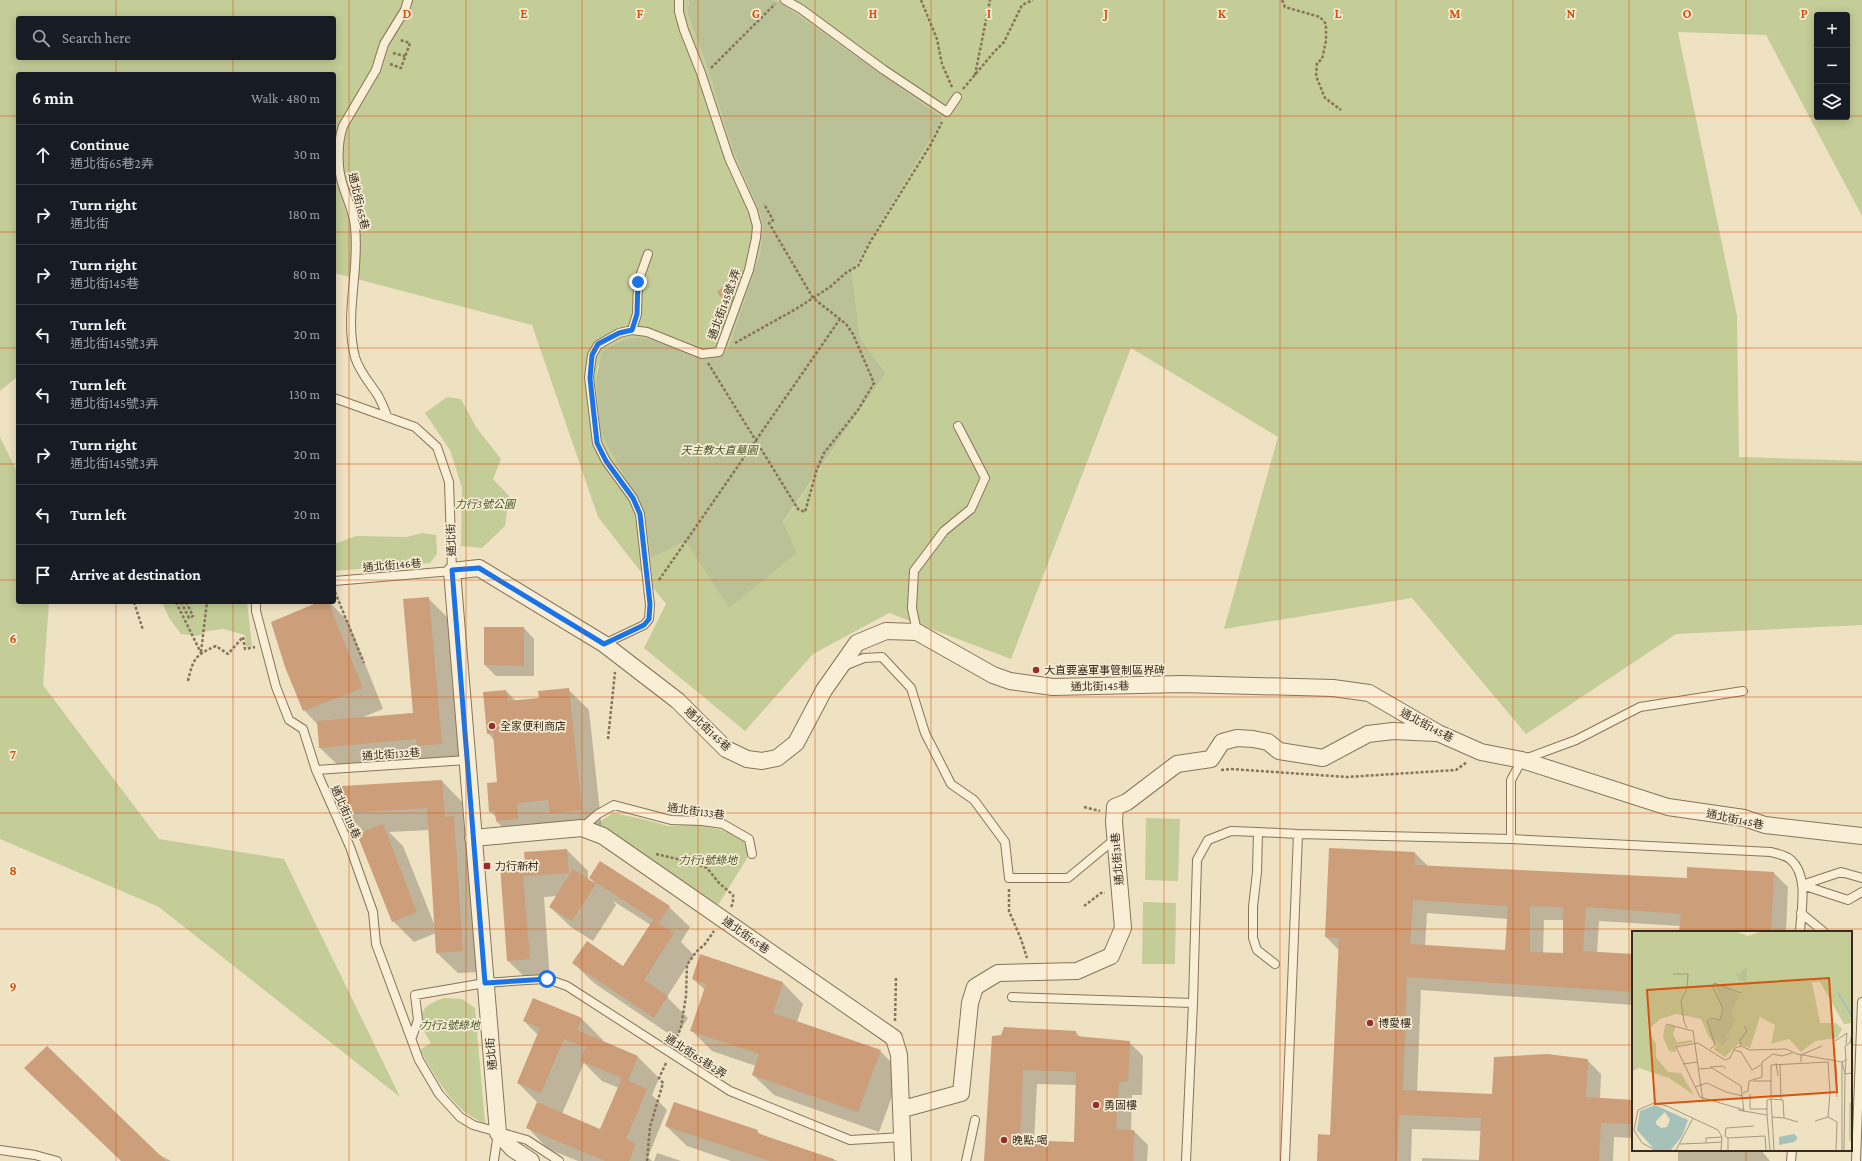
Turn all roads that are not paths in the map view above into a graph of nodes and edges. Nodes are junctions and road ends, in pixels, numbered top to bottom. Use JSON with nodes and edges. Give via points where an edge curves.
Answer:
{"nodes":[{"id":1,"x":408,"y":0,"type":"edge"},
{"id":2,"x":679,"y":0,"type":"edge"},
{"id":3,"x":785,"y":0,"type":"edge"},
{"id":4,"x":957,"y":97,"type":"road end"},
{"id":5,"x":648,"y":254,"type":"dead end"},
{"id":6,"x":632,"y":330,"type":"junction"},
{"id":7,"x":336,"y":399,"type":"edge"},
{"id":8,"x":387,"y":416,"type":"junction"},
{"id":9,"x":958,"y":426,"type":"dead end"},
{"id":10,"x":452,"y":570,"type":"junction"},
{"id":11,"x":336,"y":581,"type":"edge"},
{"id":12,"x":256,"y":604,"type":"edge"},
{"id":13,"x":917,"y":632,"type":"junction"},
{"id":14,"x":611,"y":648,"type":"junction"},
{"id":15,"x":839,"y":667,"type":"junction"},
{"id":16,"x":1743,"y":691,"type":"dead end"},
{"id":17,"x":1438,"y":733,"type":"junction"},
{"id":18,"x":467,"y":760,"type":"junction"},
{"id":19,"x":1522,"y":760,"type":"junction"},
{"id":20,"x":316,"y":770,"type":"junction"},
{"id":21,"x":582,"y":828,"type":"junction"},
{"id":22,"x":1258,"y":832,"type":"junction"},
{"id":23,"x":1298,"y":834,"type":"junction"},
{"id":24,"x":1862,"y":836,"type":"edge"},
{"id":25,"x":474,"y":838,"type":"junction"},
{"id":26,"x":1115,"y":839,"type":"junction"},
{"id":27,"x":1511,"y":840,"type":"junction"},
{"id":28,"x":752,"y":854,"type":"dead end"},
{"id":29,"x":1862,"y":878,"type":"edge"},
{"id":30,"x":1802,"y":885,"type":"junction"},
{"id":31,"x":1862,"y":892,"type":"edge"},
{"id":32,"x":1801,"y":913,"type":"junction"},
{"id":33,"x":1800,"y":931,"type":"edge"},
{"id":34,"x":1823,"y":931,"type":"edge"},
{"id":35,"x":1275,"y":964,"type":"dead end"},
{"id":36,"x":485,"y":983,"type":"junction"},
{"id":37,"x":1012,"y":997,"type":"dead end"},
{"id":38,"x":1193,"y":1002,"type":"junction"},
{"id":39,"x":1862,"y":1002,"type":"edge"},
{"id":40,"x":412,"y":1037,"type":"junction"},
{"id":41,"x":903,"y":1109,"type":"junction"},
{"id":42,"x":975,"y":1120,"type":"dead end"},
{"id":43,"x":498,"y":1133,"type":"junction"},
{"id":44,"x":903,"y":1137,"type":"junction"},
{"id":45,"x":0,"y":1150,"type":"edge"},
{"id":46,"x":1792,"y":1151,"type":"edge"},
{"id":47,"x":494,"y":1160,"type":"edge"},
{"id":48,"x":57,"y":1161,"type":"edge"},
{"id":49,"x":531,"y":1161,"type":"edge"},
{"id":50,"x":559,"y":1161,"type":"edge"},
{"id":51,"x":903,"y":1161,"type":"edge"},
{"id":52,"x":966,"y":1161,"type":"edge"},
{"id":53,"x":1186,"y":1161,"type":"edge"},
{"id":54,"x":1285,"y":1161,"type":"edge"},
{"id":55,"x":1791,"y":1161,"type":"edge"},
{"id":56,"x":1856,"y":1161,"type":"edge"}],
"edges":[{"from":1,"to":8,"type":"lane","name":"通北街165巷","via":[[405,10],[384,44],[376,70],[340,133],[339,160],[342,184],[355,225],[357,249],[352,316],[353,346],[358,366],[378,395]]},
{"from":2,"to":6,"type":"lane","name":"通北街145號3弄","via":[[682,24],[729,158],[753,211],[757,226],[756,238],[749,270],[718,352],[702,354],[648,332]]},
{"from":3,"to":4,"type":"lane","via":[[947,112]]},
{"from":5,"to":6,"type":"lane","via":[[638,282],[637,314]]},
{"from":6,"to":14,"type":"lane","name":"通北街145號3弄","via":[[619,333],[598,344],[592,355],[590,378],[597,443],[606,461],[633,498],[640,514],[649,594],[649,619]]},
{"from":7,"to":8,"type":"lane","name":"通北街"},
{"from":8,"to":10,"type":"lane","name":"通北街","via":[[415,427],[437,447],[449,482]]},
{"from":9,"to":13,"type":"lane","via":[[985,478],[971,509],[944,531],[914,570],[912,608]]},
{"from":10,"to":11,"type":"lane","name":"通北街146巷"},
{"from":10,"to":14,"type":"street","name":"通北街145巷","via":[[479,568]]},
{"from":10,"to":18,"type":"street","name":"通北街"},
{"from":12,"to":20,"type":"lane","name":"通北街118巷","via":[[276,686],[289,720],[303,729]]},
{"from":13,"to":15,"type":"street","name":"通北街145巷","via":[[886,631],[857,643]]},
{"from":13,"to":17,"type":"street","name":"通北街145巷","via":[[994,675],[1010,681],[1053,687],[1182,684],[1333,688],[1369,693]]},
{"from":14,"to":15,"type":"street","name":"通北街145巷","via":[[678,701],[726,749],[747,760],[777,758],[796,742]]},
{"from":15,"to":26,"type":"lane","via":[[864,658],[882,657],[911,688],[925,733],[951,784],[974,800],[1005,842],[1009,878],[1068,878]]},
{"from":16,"to":19,"type":"lane","via":[[1640,707],[1576,740]]},
{"from":17,"to":19,"type":"street","name":"通北街145巷","via":[[1481,752]]},
{"from":17,"to":26,"type":"street","name":"通北街31巷","via":[[1394,731],[1368,734],[1322,758],[1279,751],[1268,742],[1253,739],[1237,738],[1222,742],[1211,759],[1177,764],[1126,802],[1115,807]]},
{"from":18,"to":20,"type":"lane","name":"通北街132巷"},
{"from":18,"to":25,"type":"street","name":"通北街"},
{"from":19,"to":24,"type":"street","name":"通北街145巷","via":[[1668,807],[1744,818],[1765,825]]},
{"from":19,"to":27,"type":"lane","via":[[1511,780]]},
{"from":20,"to":40,"type":"lane","name":"通北街118巷","via":[[350,846],[373,912],[376,944]]},
{"from":21,"to":25,"type":"street","name":"通北街65巷"},
{"from":21,"to":28,"type":"lane","name":"通北街133巷","via":[[598,814],[614,805],[671,820],[723,824],[749,839]]},
{"from":21,"to":41,"type":"street","name":"通北街65巷","via":[[603,836],[894,1038],[899,1055]]},
{"from":22,"to":23,"type":"lane"},
{"from":22,"to":35,"type":"lane","via":[[1253,938],[1257,950]]},
{"from":22,"to":38,"type":"lane","via":[[1231,831],[1208,840],[1197,860]]},
{"from":23,"to":27,"type":"lane"},
{"from":23,"to":54,"type":"lane"},
{"from":25,"to":36,"type":"street","name":"通北街"},
{"from":26,"to":41,"type":"street","name":"通北街31巷","via":[[1123,928],[1111,956],[1077,970],[998,973],[975,988],[970,1003],[961,1093]]},
{"from":27,"to":30,"type":"lane","via":[[1771,852],[1790,858],[1798,868]]},
{"from":29,"to":30,"type":"lane","via":[[1841,872]]},
{"from":30,"to":31,"type":"lane","via":[[1848,900]]},
{"from":30,"to":32,"type":"lane"},
{"from":32,"to":33,"type":"lane"},
{"from":32,"to":34,"type":"lane"},
{"from":36,"to":40,"type":"lane","via":[[415,995],[418,1020]]},
{"from":36,"to":43,"type":"street","name":"通北街"},
{"from":36,"to":44,"type":"lane","name":"通北街65巷2弄","via":[[547,979],[567,986],[730,1091],[850,1140]]},
{"from":37,"to":38,"type":"lane"},
{"from":38,"to":53,"type":"lane"},
{"from":39,"to":56,"type":"lane"},
{"from":40,"to":43,"type":"lane","name":"通北街118巷","via":[[420,1060],[439,1094],[460,1117],[473,1125]]},
{"from":41,"to":44,"type":"street"},
{"from":42,"to":52,"type":"lane"},
{"from":43,"to":47,"type":"lane"},
{"from":43,"to":49,"type":"street","via":[[513,1149]]},
{"from":43,"to":50,"type":"lane","via":[[527,1140]]},
{"from":44,"to":51,"type":"street"},
{"from":45,"to":48,"type":"lane"},
{"from":46,"to":55,"type":"lane"}]}
